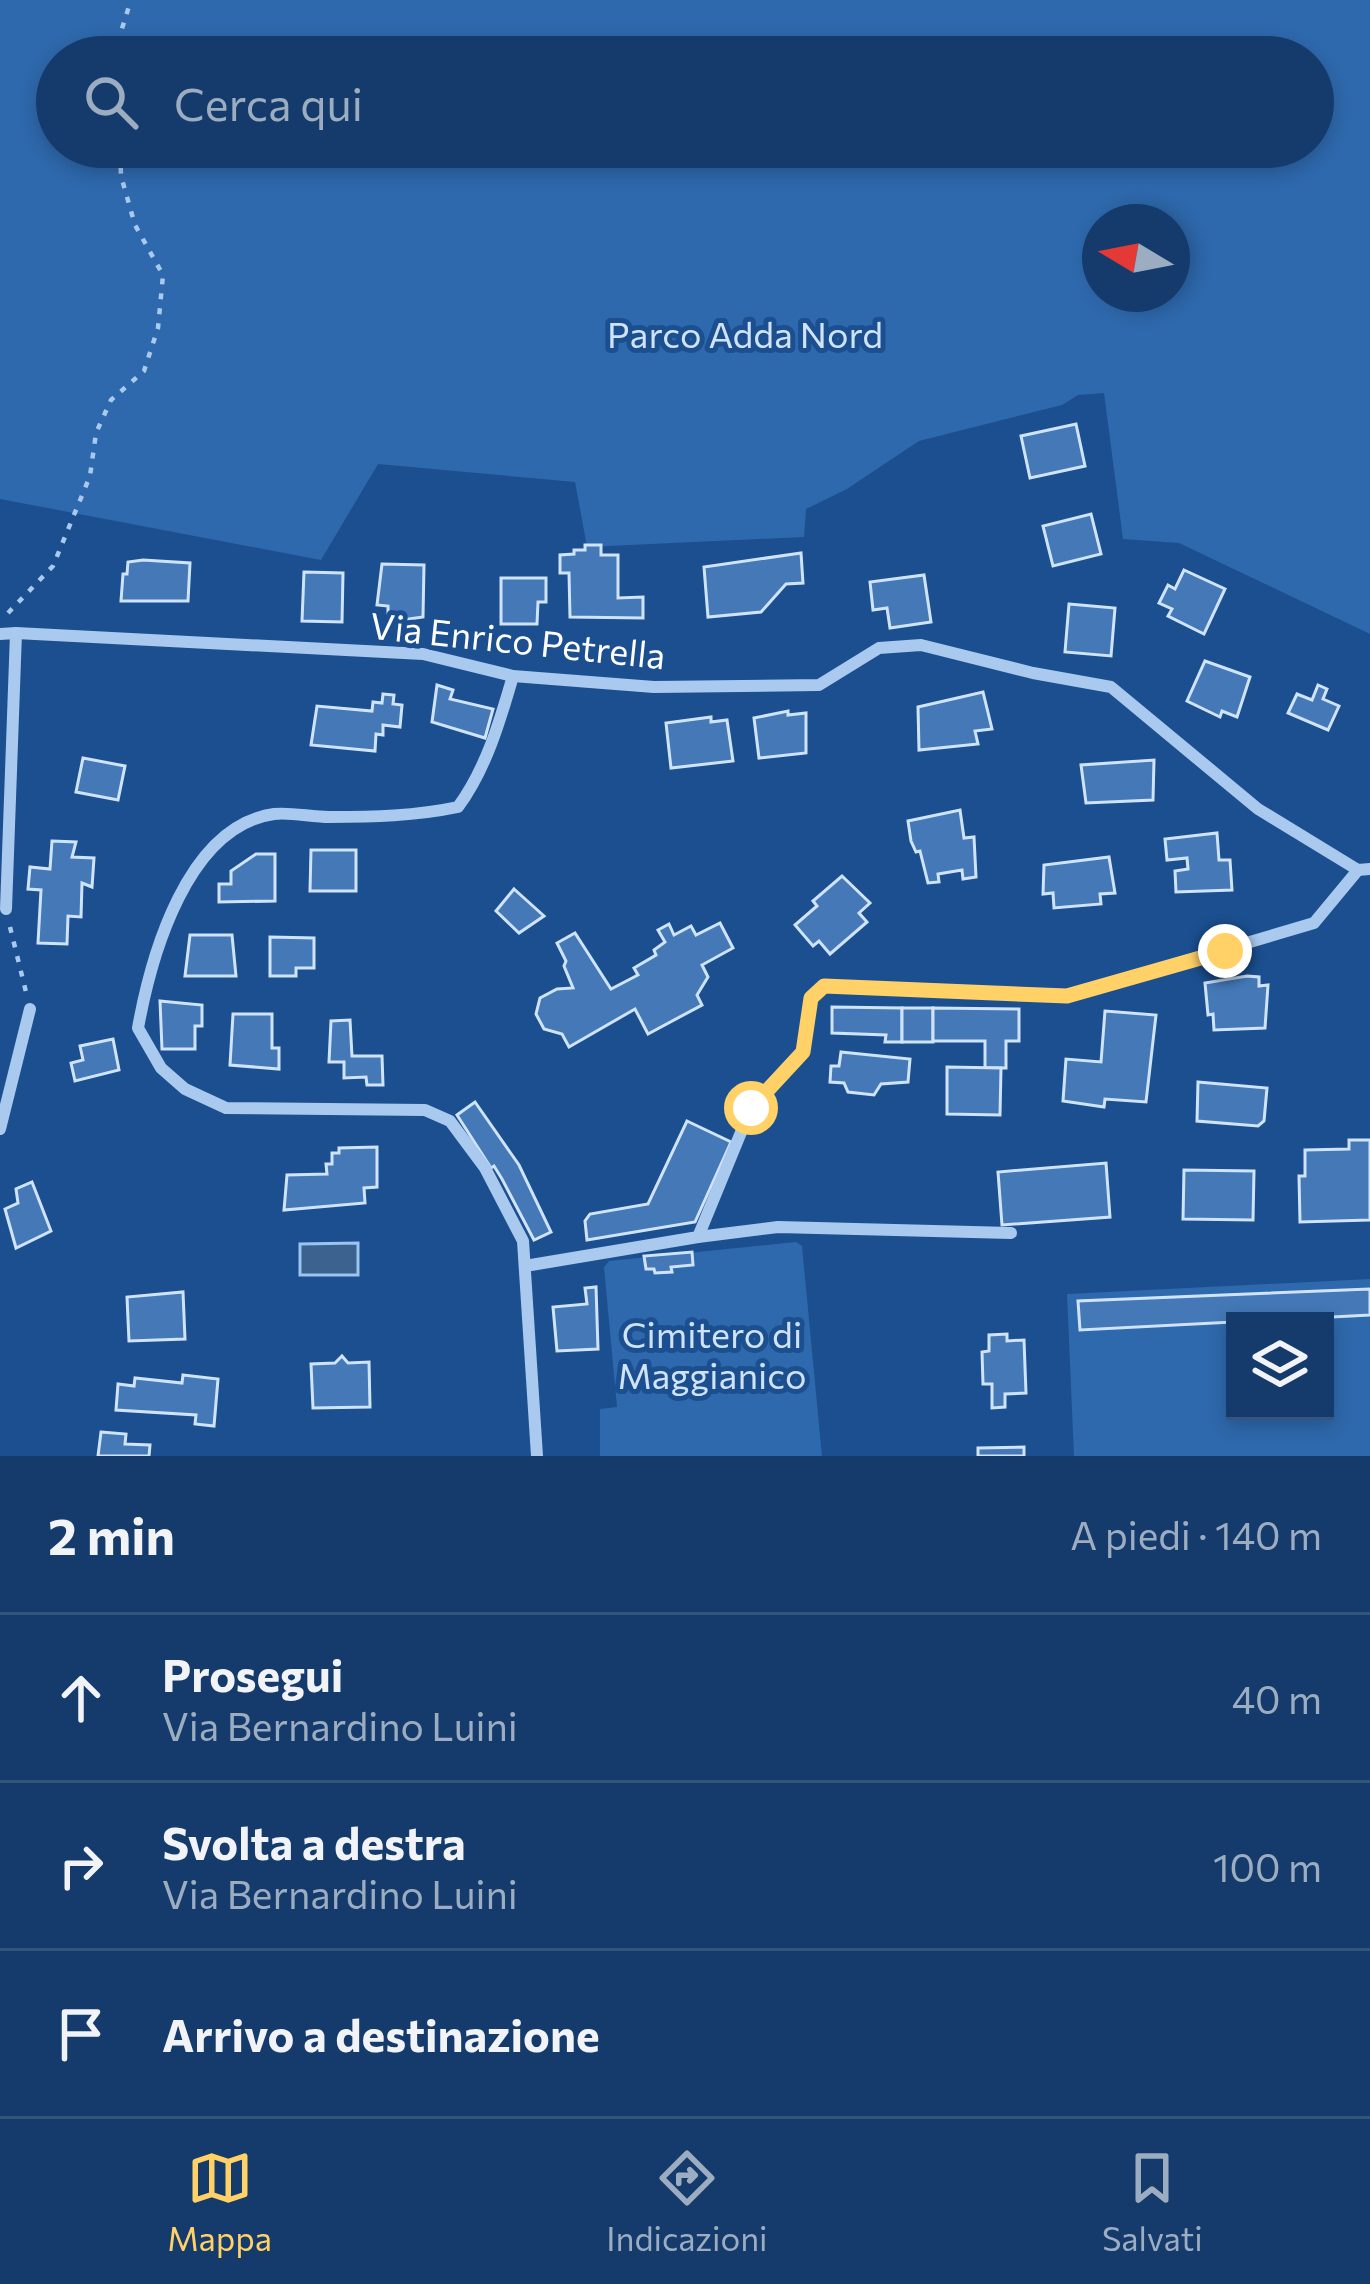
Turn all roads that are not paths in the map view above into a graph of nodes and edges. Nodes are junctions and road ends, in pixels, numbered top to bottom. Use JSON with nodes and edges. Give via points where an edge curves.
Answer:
{"nodes":[{"id":1,"x":16,"y":633,"type":"junction"},
{"id":2,"x":0,"y":634,"type":"edge"},
{"id":3,"x":513,"y":676,"type":"junction"},
{"id":4,"x":1364,"y":870,"type":"edge"},
{"id":5,"x":6,"y":909,"type":"road end"},
{"id":6,"x":30,"y":1009,"type":"road end"},
{"id":7,"x":0,"y":1129,"type":"edge"},
{"id":8,"x":1011,"y":1233,"type":"dead end"},
{"id":9,"x":698,"y":1237,"type":"junction"},
{"id":10,"x":525,"y":1266,"type":"junction"},
{"id":11,"x":537,"y":1456,"type":"edge"}],
"edges":[{"from":1,"to":2,"type":"street","name":"Via Enrico Petrella"},
{"from":1,"to":3,"type":"street","name":"Via Enrico Petrella","via":[[424,654]]},
{"from":1,"to":5,"type":"street"},
{"from":3,"to":4,"type":"street","name":"Via Enrico Petrella","via":[[655,687],[819,685],[879,648],[921,645],[1111,687],[1258,809]]},
{"from":3,"to":10,"type":"street","via":[[458,807],[416,815],[275,814],[242,824],[195,867],[164,927],[138,1028],[161,1068],[226,1108],[425,1110],[449,1120],[523,1241]]},
{"from":4,"to":9,"type":"street","via":[[1314,923],[1067,996],[824,986],[811,998],[803,1052],[751,1108]]},
{"from":6,"to":7,"type":"street"},
{"from":8,"to":9,"type":"street","via":[[778,1227]]},
{"from":9,"to":10,"type":"street"},
{"from":10,"to":11,"type":"street"}]}
